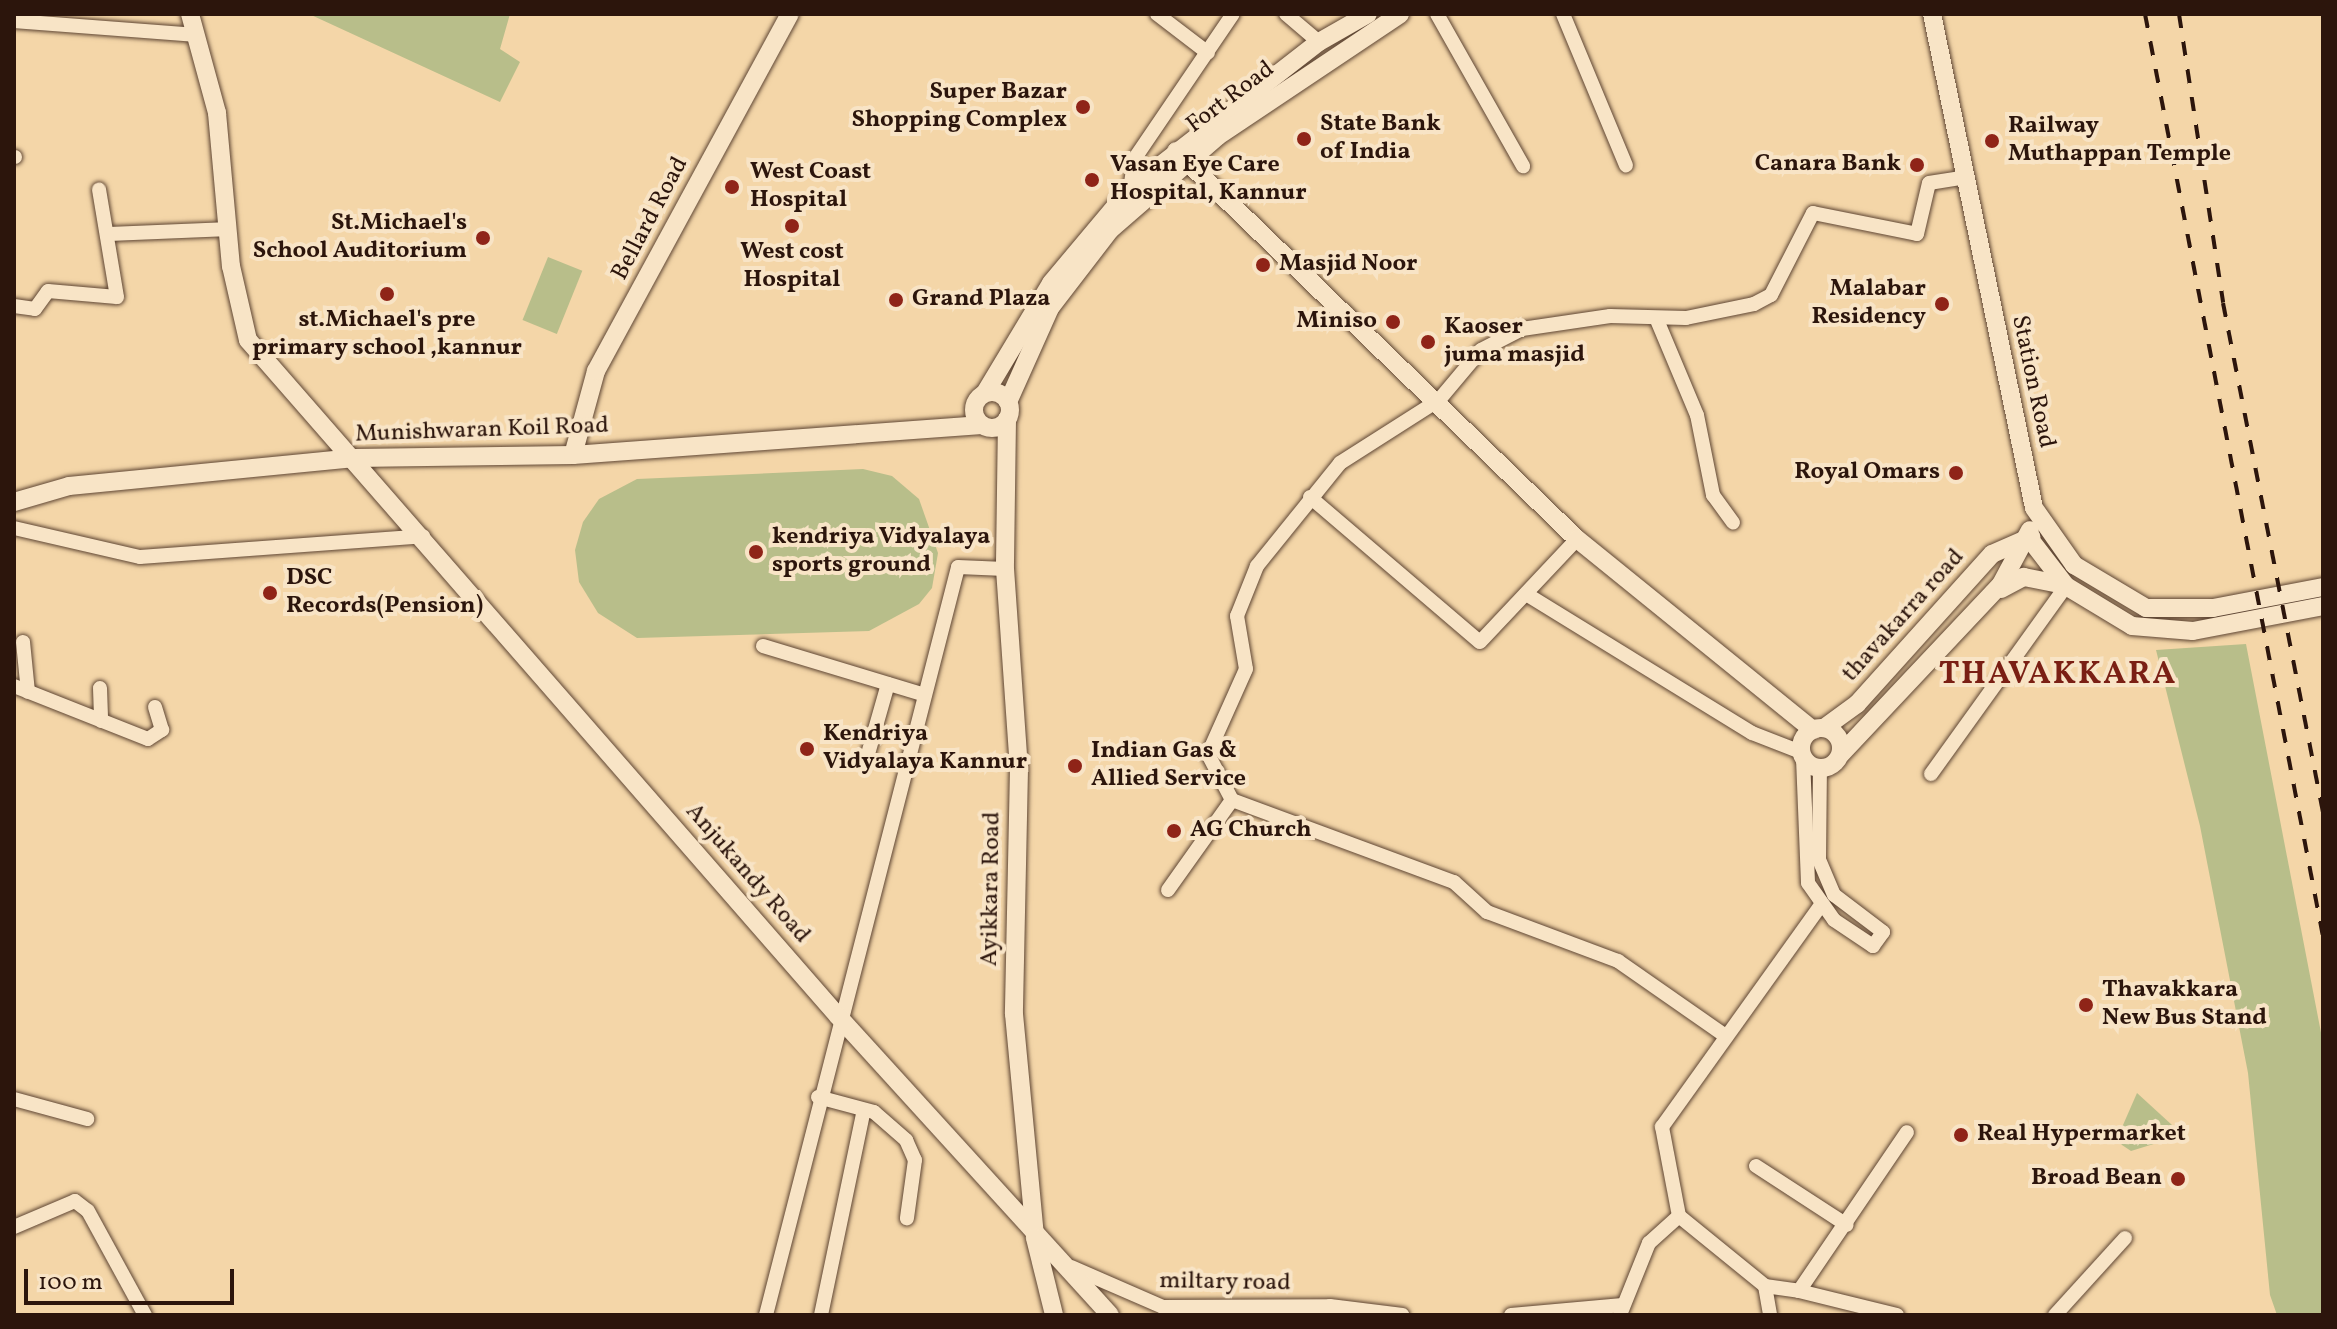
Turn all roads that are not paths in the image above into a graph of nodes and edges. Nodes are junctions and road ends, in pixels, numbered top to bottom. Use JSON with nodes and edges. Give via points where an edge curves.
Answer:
{"nodes":[{"id":1,"x":190,"y":14,"type":"edge"},
{"id":2,"x":790,"y":14,"type":"edge"},
{"id":3,"x":1157,"y":14,"type":"edge"},
{"id":4,"x":1233,"y":14,"type":"edge"},
{"id":5,"x":1286,"y":14,"type":"edge"},
{"id":6,"x":1368,"y":14,"type":"edge"},
{"id":7,"x":1400,"y":14,"type":"edge"},
{"id":8,"x":1437,"y":14,"type":"edge"},
{"id":9,"x":1563,"y":14,"type":"edge"},
{"id":10,"x":1932,"y":14,"type":"edge"},
{"id":11,"x":14,"y":21,"type":"edge"},
{"id":12,"x":196,"y":35,"type":"junction"},
{"id":13,"x":1325,"y":49,"type":"junction"},
{"id":14,"x":1208,"y":53,"type":"junction"},
{"id":15,"x":1181,"y":157,"type":"junction"},
{"id":16,"x":1626,"y":165,"type":"dead end"},
{"id":17,"x":1523,"y":166,"type":"dead end"},
{"id":18,"x":1965,"y":177,"type":"junction"},
{"id":19,"x":1130,"y":189,"type":"junction"},
{"id":20,"x":99,"y":190,"type":"dead end"},
{"id":21,"x":229,"y":229,"type":"junction"},
{"id":22,"x":110,"y":234,"type":"junction"},
{"id":23,"x":14,"y":306,"type":"edge"},
{"id":24,"x":1657,"y":320,"type":"junction"},
{"id":25,"x":1439,"y":400,"type":"junction"},
{"id":26,"x":993,"y":416,"type":"junction"},
{"id":27,"x":573,"y":455,"type":"junction"},
{"id":28,"x":355,"y":458,"type":"junction"},
{"id":29,"x":1310,"y":497,"type":"junction"},
{"id":30,"x":14,"y":502,"type":"edge"},
{"id":31,"x":2034,"y":508,"type":"junction"},
{"id":32,"x":1733,"y":523,"type":"dead end"},
{"id":33,"x":2049,"y":527,"type":"junction"},
{"id":34,"x":14,"y":528,"type":"edge"},
{"id":35,"x":423,"y":536,"type":"junction"},
{"id":36,"x":2029,"y":538,"type":"junction"},
{"id":37,"x":1577,"y":539,"type":"junction"},
{"id":38,"x":1005,"y":569,"type":"junction"},
{"id":39,"x":2066,"y":586,"type":"junction"},
{"id":40,"x":2323,"y":587,"type":"edge"},
{"id":41,"x":1526,"y":594,"type":"junction"},
{"id":42,"x":1985,"y":604,"type":"junction"},
{"id":43,"x":2323,"y":606,"type":"edge"},
{"id":44,"x":23,"y":642,"type":"dead end"},
{"id":45,"x":763,"y":646,"type":"dead end"},
{"id":46,"x":888,"y":684,"type":"junction"},
{"id":47,"x":100,"y":688,"type":"dead end"},
{"id":48,"x":21,"y":689,"type":"edge"},
{"id":49,"x":925,"y":695,"type":"junction"},
{"id":50,"x":1770,"y":699,"type":"junction"},
{"id":51,"x":155,"y":707,"type":"dead end"},
{"id":52,"x":101,"y":721,"type":"junction"},
{"id":53,"x":1818,"y":729,"type":"junction"},
{"id":54,"x":1802,"y":752,"type":"junction"},
{"id":55,"x":1841,"y":754,"type":"junction"},
{"id":56,"x":866,"y":761,"type":"dead end"},
{"id":57,"x":1820,"y":768,"type":"junction"},
{"id":58,"x":1931,"y":774,"type":"dead end"},
{"id":59,"x":1232,"y":800,"type":"junction"},
{"id":60,"x":1168,"y":890,"type":"dead end"},
{"id":61,"x":1821,"y":905,"type":"junction"},
{"id":62,"x":838,"y":1016,"type":"junction"},
{"id":63,"x":1724,"y":1035,"type":"junction"},
{"id":64,"x":818,"y":1097,"type":"junction"},
{"id":65,"x":14,"y":1099,"type":"edge"},
{"id":66,"x":864,"y":1110,"type":"junction"},
{"id":67,"x":87,"y":1119,"type":"dead end"},
{"id":68,"x":1907,"y":1132,"type":"dead end"},
{"id":69,"x":1756,"y":1166,"type":"dead end"},
{"id":70,"x":1679,"y":1216,"type":"junction"},
{"id":71,"x":907,"y":1218,"type":"dead end"},
{"id":72,"x":1847,"y":1225,"type":"junction"},
{"id":73,"x":14,"y":1227,"type":"edge"},
{"id":74,"x":1035,"y":1238,"type":"junction"},
{"id":75,"x":2125,"y":1238,"type":"dead end"},
{"id":76,"x":1056,"y":1260,"type":"junction"},
{"id":77,"x":1765,"y":1286,"type":"junction"},
{"id":78,"x":1799,"y":1291,"type":"junction"},
{"id":79,"x":1622,"y":1310,"type":"edge"},
{"id":80,"x":145,"y":1315,"type":"edge"},
{"id":81,"x":766,"y":1315,"type":"edge"},
{"id":82,"x":821,"y":1315,"type":"edge"},
{"id":83,"x":1054,"y":1315,"type":"edge"},
{"id":84,"x":1110,"y":1315,"type":"edge"},
{"id":85,"x":1402,"y":1315,"type":"edge"},
{"id":86,"x":1511,"y":1315,"type":"edge"},
{"id":87,"x":1770,"y":1315,"type":"edge"},
{"id":88,"x":1897,"y":1315,"type":"edge"},
{"id":89,"x":2055,"y":1315,"type":"edge"}],
"edges":[{"from":1,"to":12,"type":"main road","name":"Anjukandy Road"},
{"from":2,"to":27,"type":"main road","name":"Bellard Road","via":[[596,371]]},
{"from":3,"to":14,"type":"street"},
{"from":4,"to":14,"type":"street"},
{"from":5,"to":13,"type":"street"},
{"from":6,"to":13,"type":"main road","name":"Fort Road"},
{"from":7,"to":13,"type":"main road","name":"Fort Road"},
{"from":8,"to":17,"type":"street"},
{"from":9,"to":16,"type":"street"},
{"from":10,"to":18,"type":"main road","name":"Station Road"},
{"from":11,"to":12,"type":"street"},
{"from":12,"to":21,"type":"main road","name":"Anjukandy Road","via":[[217,113]]},
{"from":13,"to":15,"type":"main road","name":"Fort Road"},
{"from":14,"to":19,"type":"street","via":[[1135,158]]},
{"from":15,"to":19,"type":"main road","name":"Fort Road"},
{"from":15,"to":25,"type":"main road"},
{"from":15,"to":26,"type":"main road","name":"Fort Road","via":[[1076,271],[1050,308]]},
{"from":18,"to":24,"type":"street","via":[[1929,183],[1917,234],[1813,213],[1771,295],[1737,308]]},
{"from":18,"to":31,"type":"main road","name":"Station Road"},
{"from":19,"to":26,"type":"main road","name":"Fort Road","via":[[1070,256],[999,368],[985,393]]},
{"from":20,"to":22,"type":"street","via":[[103,231]]},
{"from":21,"to":22,"type":"street"},
{"from":21,"to":28,"type":"main road","name":"Anjukandy Road","via":[[243,331]]},
{"from":22,"to":23,"type":"street","via":[[117,297],[48,291],[35,309]]},
{"from":24,"to":25,"type":"street","via":[[1610,316],[1522,329],[1481,350]]},
{"from":24,"to":32,"type":"street","via":[[1697,415],[1713,495]]},
{"from":25,"to":29,"type":"street","via":[[1340,463]]},
{"from":25,"to":37,"type":"main road"},
{"from":26,"to":27,"type":"main road","name":"Munishwaran Koil Road","via":[[953,426]]},
{"from":26,"to":38,"type":"main road","name":"Ayikkara Road","via":[[1006,461]]},
{"from":27,"to":28,"type":"main road","name":"Munishwaran Koil Road"},
{"from":28,"to":30,"type":"main road","name":"Munishwaran Koil Road","via":[[69,486]]},
{"from":28,"to":35,"type":"main road","name":"Anjukandy Road"},
{"from":29,"to":41,"type":"street","via":[[1480,642]]},
{"from":29,"to":59,"type":"street","via":[[1257,566],[1237,616],[1246,669],[1208,754]]},
{"from":31,"to":33,"type":"main road","name":"Station Road"},
{"from":31,"to":36,"type":"main road"},
{"from":33,"to":36,"type":"main road","name":"thavakarra road"},
{"from":33,"to":40,"type":"main road","name":"Station Road","via":[[2074,565],[2146,608],[2184,611]]},
{"from":34,"to":35,"type":"street","via":[[140,557]]},
{"from":35,"to":62,"type":"main road","name":"Anjukandy Road"},
{"from":36,"to":39,"type":"main road"},
{"from":36,"to":42,"type":"main road"},
{"from":36,"to":53,"type":"main road","name":"thavakarra road","via":[[1992,554],[1857,704]]},
{"from":37,"to":41,"type":"street"},
{"from":37,"to":50,"type":"main road"},
{"from":38,"to":49,"type":"street","via":[[960,563]]},
{"from":38,"to":74,"type":"main road","name":"Ayikkara Road","via":[[1019,769],[1014,1014]]},
{"from":39,"to":42,"type":"main road","via":[[2024,577]]},
{"from":39,"to":43,"type":"main road","via":[[2132,626],[2161,631]]},
{"from":39,"to":58,"type":"street"},
{"from":41,"to":54,"type":"street","via":[[1752,733]]},
{"from":42,"to":55,"type":"main road"},
{"from":44,"to":48,"type":"street"},
{"from":45,"to":46,"type":"street"},
{"from":46,"to":49,"type":"street"},
{"from":46,"to":56,"type":"street"},
{"from":47,"to":52,"type":"street"},
{"from":48,"to":52,"type":"street"},
{"from":49,"to":62,"type":"street"},
{"from":50,"to":53,"type":"main road"},
{"from":50,"to":54,"type":"main road"},
{"from":51,"to":52,"type":"street","via":[[162,730],[156,739]]},
{"from":53,"to":54,"type":"main road","name":"thavakarra road"},
{"from":53,"to":55,"type":"main road","via":[[1839,740]]},
{"from":54,"to":57,"type":"main road"},
{"from":54,"to":61,"type":"street","via":[[1804,862]]},
{"from":55,"to":57,"type":"main road"},
{"from":57,"to":61,"type":"street","via":[[1825,875],[1834,895],[1883,932],[1873,946]]},
{"from":59,"to":60,"type":"street"},
{"from":59,"to":63,"type":"street","via":[[1454,882],[1487,912],[1618,961]]},
{"from":61,"to":63,"type":"street"},
{"from":62,"to":64,"type":"street"},
{"from":62,"to":74,"type":"main road","name":"Anjukandy Road"},
{"from":63,"to":70,"type":"street","via":[[1660,1137]]},
{"from":64,"to":66,"type":"street"},
{"from":64,"to":81,"type":"street"},
{"from":65,"to":67,"type":"street"},
{"from":66,"to":71,"type":"street","via":[[888,1122],[915,1160]]},
{"from":66,"to":82,"type":"street"},
{"from":68,"to":72,"type":"street"},
{"from":69,"to":72,"type":"street"},
{"from":70,"to":77,"type":"street"},
{"from":70,"to":79,"type":"street","via":[[1649,1243]]},
{"from":72,"to":78,"type":"street"},
{"from":73,"to":80,"type":"street","via":[[75,1201],[88,1211]]},
{"from":74,"to":76,"type":"main road","name":"Anjukandy Road"},
{"from":74,"to":83,"type":"main road","name":"Ayikkara Road"},
{"from":75,"to":89,"type":"street"},
{"from":76,"to":84,"type":"main road","name":"Anjukandy Road"},
{"from":76,"to":85,"type":"street","name":"miltary road","via":[[1163,1307],[1330,1306]]},
{"from":77,"to":78,"type":"street"},
{"from":77,"to":87,"type":"street"},
{"from":78,"to":88,"type":"street"},
{"from":79,"to":86,"type":"street"}]}
